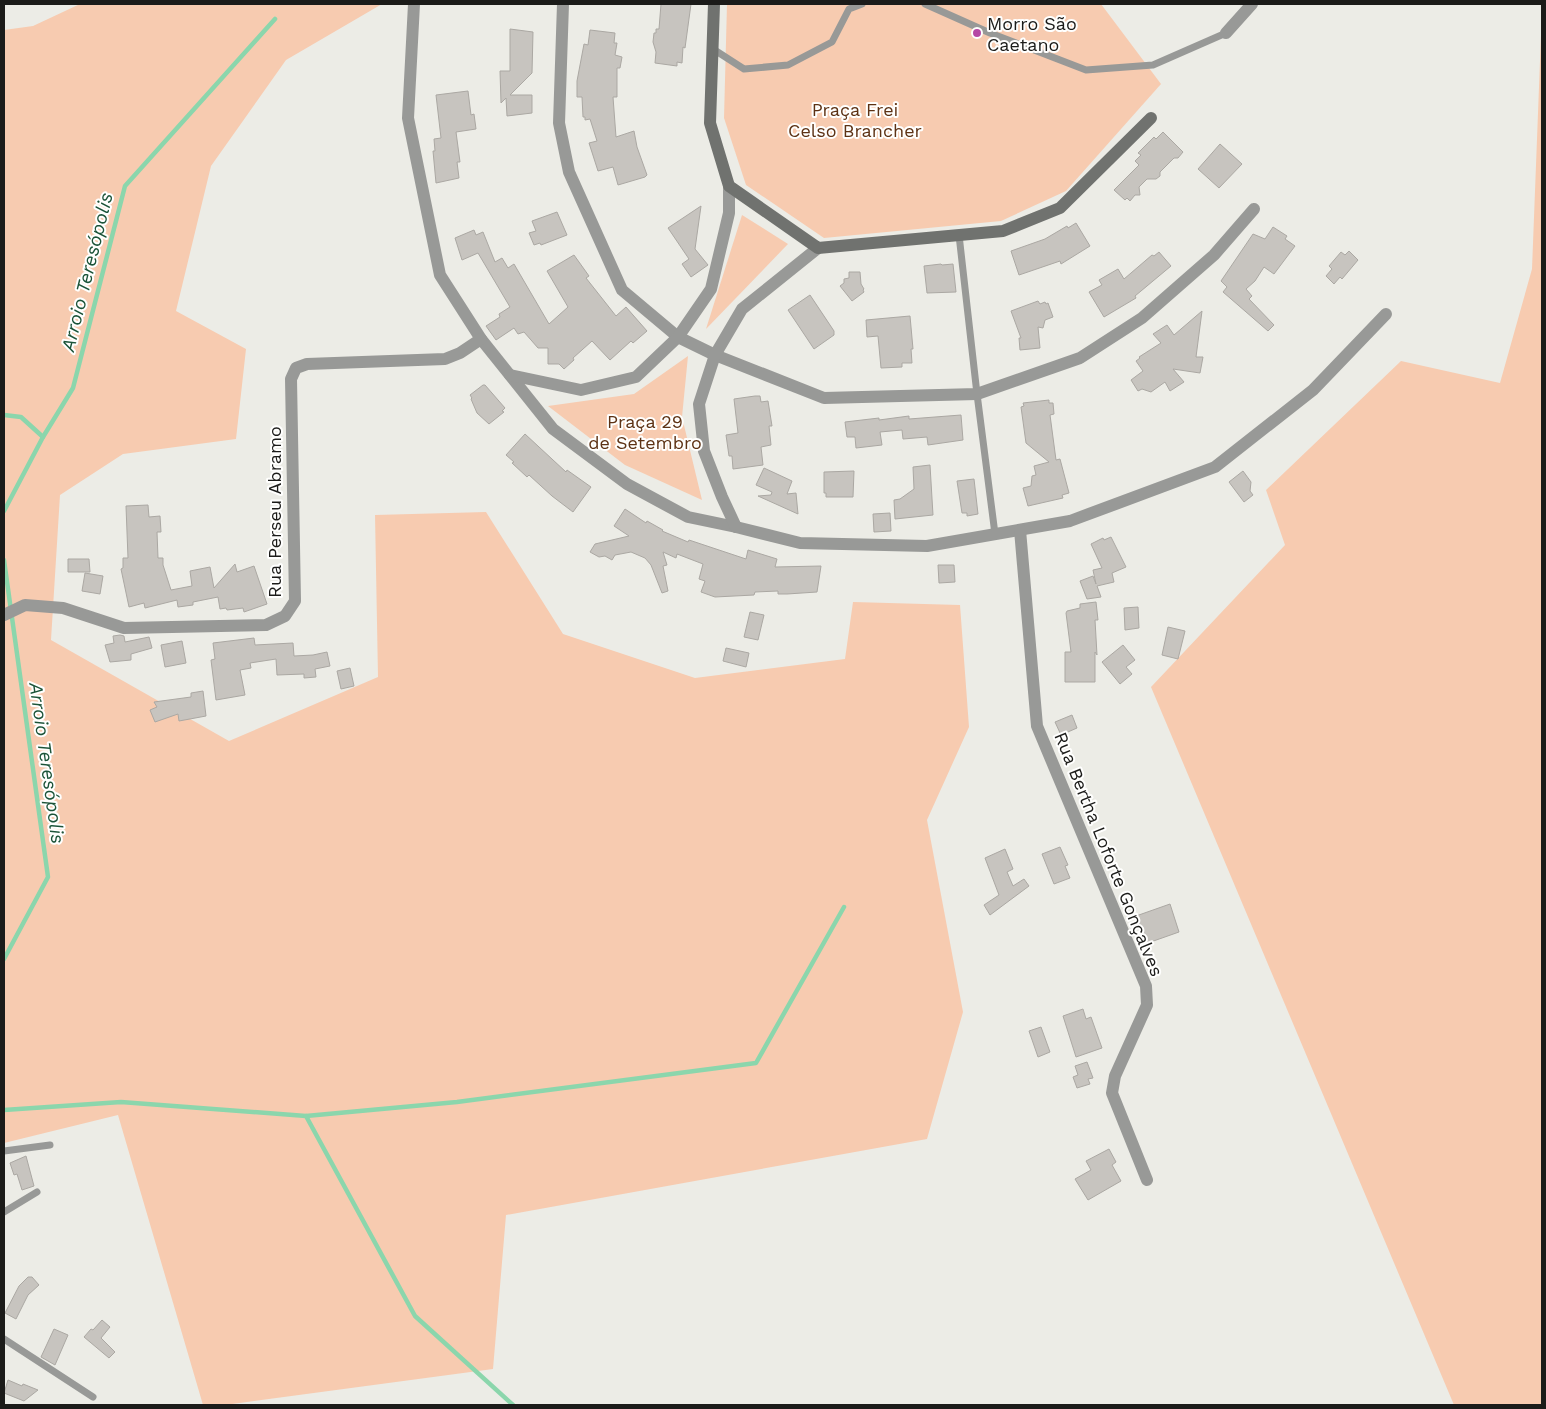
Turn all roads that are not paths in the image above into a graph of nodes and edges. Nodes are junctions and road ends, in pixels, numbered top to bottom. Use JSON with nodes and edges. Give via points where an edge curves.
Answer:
{"nodes":[{"id":1,"x":414,"y":4,"type":"edge"},
{"id":2,"x":563,"y":4,"type":"edge"},
{"id":3,"x":714,"y":4,"type":"edge"},
{"id":4,"x":862,"y":4,"type":"edge"},
{"id":5,"x":925,"y":4,"type":"edge"},
{"id":6,"x":1252,"y":4,"type":"edge"},
{"id":7,"x":1226,"y":33,"type":"joint"},
{"id":8,"x":713,"y":49,"type":"junction"},
{"id":9,"x":1150,"y":118,"type":"dead end"},
{"id":10,"x":729,"y":186,"type":"junction"},
{"id":11,"x":1254,"y":209,"type":"dead end"},
{"id":12,"x":959,"y":235,"type":"junction"},
{"id":13,"x":818,"y":248,"type":"junction"},
{"id":14,"x":1386,"y":314,"type":"dead end"},
{"id":15,"x":678,"y":337,"type":"junction"},
{"id":16,"x":480,"y":339,"type":"junction"},
{"id":17,"x":715,"y":355,"type":"junction"},
{"id":18,"x":510,"y":375,"type":"junction"},
{"id":19,"x":977,"y":394,"type":"junction"},
{"id":20,"x":736,"y":527,"type":"junction"},
{"id":21,"x":1020,"y":530,"type":"junction"},
{"id":22,"x":995,"y":534,"type":"junction"},
{"id":23,"x":4,"y":615,"type":"edge"},
{"id":24,"x":50,"y":1145,"type":"dead end"},
{"id":25,"x":4,"y":1151,"type":"edge"},
{"id":26,"x":1147,"y":1180,"type":"dead end"},
{"id":27,"x":37,"y":1192,"type":"dead end"},
{"id":28,"x":4,"y":1212,"type":"edge"},
{"id":29,"x":4,"y":1339,"type":"edge"},
{"id":30,"x":92,"y":1396,"type":"dead end"}],
"edges":[{"from":1,"to":16,"type":"street","via":[[408,118],[440,275]]},
{"from":2,"to":15,"type":"street","via":[[559,123],[569,172],[622,290]]},
{"from":3,"to":8,"type":"street"},
{"from":4,"to":8,"type":"lane","via":[[849,8],[832,42],[788,65],[744,69]]},
{"from":5,"to":7,"type":"lane","via":[[1086,70],[1153,65]]},
{"from":6,"to":7,"type":"street"},
{"from":8,"to":10,"type":"street","via":[[710,123]]},
{"from":9,"to":12,"type":"street","via":[[1060,208],[1003,231]]},
{"from":10,"to":13,"type":"street"},
{"from":10,"to":15,"type":"street","via":[[729,214],[711,289]]},
{"from":11,"to":19,"type":"street","via":[[1214,255],[1142,318],[1080,358]]},
{"from":12,"to":13,"type":"street"},
{"from":12,"to":19,"type":"lane"},
{"from":13,"to":17,"type":"street","via":[[742,309]]},
{"from":14,"to":21,"type":"street","via":[[1313,390],[1215,467],[1070,521]]},
{"from":15,"to":17,"type":"street"},
{"from":15,"to":18,"type":"street","via":[[636,377],[581,390]]},
{"from":16,"to":18,"type":"street"},
{"from":16,"to":23,"type":"street","name":"Rua Perseu Abramo","via":[[445,359],[307,364],[296,368],[291,379],[295,601],[285,616],[266,625],[124,628],[63,608],[25,605]]},
{"from":17,"to":19,"type":"street","via":[[824,398]]},
{"from":17,"to":20,"type":"street","via":[[699,404],[704,451]]},
{"from":18,"to":20,"type":"street","via":[[553,429],[627,484],[688,517]]},
{"from":19,"to":22,"type":"lane"},
{"from":20,"to":22,"type":"street","via":[[800,543],[927,546]]},
{"from":21,"to":22,"type":"street"},
{"from":21,"to":26,"type":"street","name":"Rua Bertha Loforte Gonçalves","via":[[1037,726],[1146,986],[1147,1005],[1115,1076],[1112,1093]]},
{"from":24,"to":25,"type":"lane"},
{"from":27,"to":28,"type":"lane"},
{"from":29,"to":30,"type":"lane"}]}
